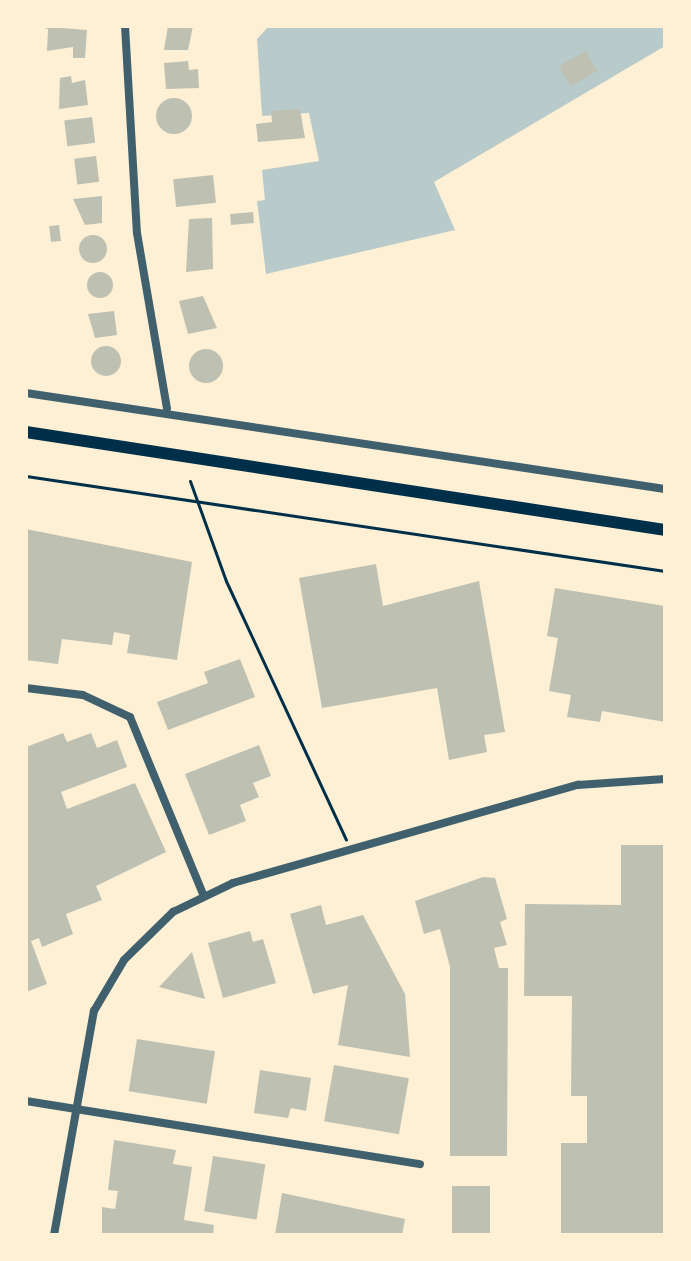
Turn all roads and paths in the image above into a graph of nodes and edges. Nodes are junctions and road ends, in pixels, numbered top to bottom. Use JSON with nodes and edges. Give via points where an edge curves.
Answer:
{"nodes":[{"id":1,"x":125,"y":26,"type":"edge"},
{"id":2,"x":26,"y":393,"type":"edge"},
{"id":3,"x":167,"y":408,"type":"junction"},
{"id":4,"x":26,"y":432,"type":"edge"},
{"id":5,"x":26,"y":476,"type":"edge"},
{"id":6,"x":190,"y":481,"type":"dead end"},
{"id":7,"x":665,"y":489,"type":"edge"},
{"id":8,"x":198,"y":506,"type":"junction"},
{"id":9,"x":665,"y":530,"type":"edge"},
{"id":10,"x":665,"y":571,"type":"edge"},
{"id":11,"x":26,"y":688,"type":"edge"},
{"id":12,"x":665,"y":779,"type":"edge"},
{"id":13,"x":351,"y":850,"type":"junction"},
{"id":14,"x":203,"y":894,"type":"junction"},
{"id":15,"x":26,"y":1101,"type":"edge"},
{"id":16,"x":74,"y":1109,"type":"junction"},
{"id":17,"x":420,"y":1164,"type":"dead end"},
{"id":18,"x":54,"y":1235,"type":"edge"}],
"edges":[{"from":1,"to":3,"type":"street","via":[[137,233]]},
{"from":2,"to":3,"type":"street"},
{"from":3,"to":7,"type":"street"},
{"from":4,"to":9,"type":"main road"},
{"from":5,"to":8,"type":"path"},
{"from":6,"to":8,"type":"path"},
{"from":8,"to":10,"type":"path"},
{"from":8,"to":13,"type":"path"},
{"from":11,"to":14,"type":"street","via":[[83,695],[130,717]]},
{"from":12,"to":13,"type":"street","via":[[578,785]]},
{"from":13,"to":14,"type":"street"},
{"from":14,"to":16,"type":"street","via":[[142,939],[108,985],[86,1039]]},
{"from":15,"to":16,"type":"street"},
{"from":16,"to":17,"type":"street"},
{"from":16,"to":18,"type":"street"}]}
